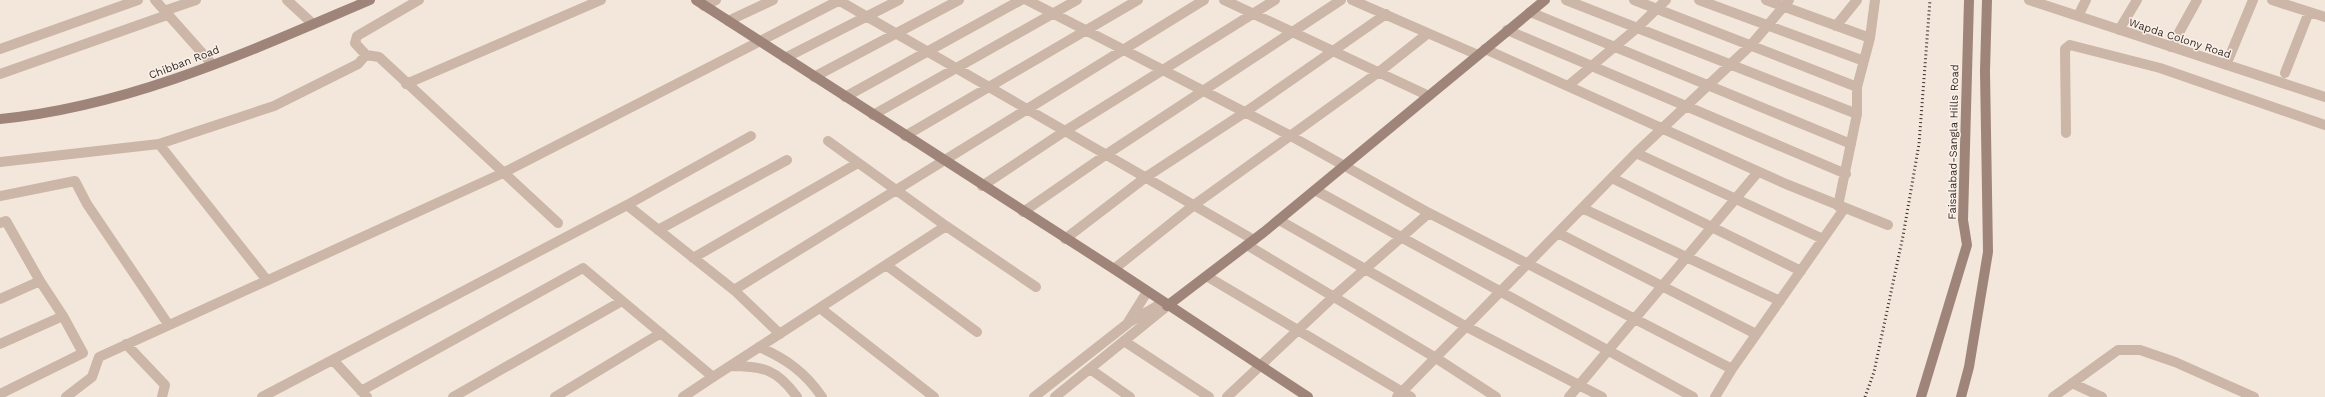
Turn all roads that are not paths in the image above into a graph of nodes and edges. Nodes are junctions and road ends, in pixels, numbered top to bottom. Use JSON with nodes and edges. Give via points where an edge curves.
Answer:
{"nodes":[{"id":1,"x":138,"y":0,"type":"edge"},
{"id":2,"x":155,"y":0,"type":"edge"},
{"id":3,"x":196,"y":0,"type":"edge"},
{"id":4,"x":287,"y":0,"type":"edge"},
{"id":5,"x":370,"y":0,"type":"edge"},
{"id":6,"x":419,"y":0,"type":"edge"},
{"id":7,"x":601,"y":0,"type":"edge"},
{"id":8,"x":696,"y":0,"type":"edge"},
{"id":9,"x":716,"y":0,"type":"edge"},
{"id":10,"x":773,"y":0,"type":"edge"},
{"id":11,"x":839,"y":0,"type":"edge"},
{"id":12,"x":899,"y":0,"type":"edge"},
{"id":13,"x":959,"y":0,"type":"edge"},
{"id":14,"x":1021,"y":0,"type":"edge"},
{"id":15,"x":1027,"y":0,"type":"edge"},
{"id":16,"x":1077,"y":0,"type":"edge"},
{"id":17,"x":1138,"y":0,"type":"edge"},
{"id":18,"x":1204,"y":0,"type":"edge"},
{"id":19,"x":1224,"y":0,"type":"edge"},
{"id":20,"x":1276,"y":0,"type":"edge"},
{"id":21,"x":1341,"y":0,"type":"edge"},
{"id":22,"x":1352,"y":0,"type":"edge"},
{"id":23,"x":1545,"y":0,"type":"edge"},
{"id":24,"x":1566,"y":0,"type":"edge"},
{"id":25,"x":1634,"y":0,"type":"edge"},
{"id":26,"x":1666,"y":0,"type":"edge"},
{"id":27,"x":1699,"y":0,"type":"edge"},
{"id":28,"x":1766,"y":0,"type":"edge"},
{"id":29,"x":1857,"y":0,"type":"edge"},
{"id":30,"x":1875,"y":0,"type":"edge"},
{"id":31,"x":2029,"y":0,"type":"edge"},
{"id":32,"x":2086,"y":0,"type":"edge"},
{"id":33,"x":2137,"y":0,"type":"edge"},
{"id":34,"x":2197,"y":0,"type":"edge"},
{"id":35,"x":2253,"y":0,"type":"edge"},
{"id":36,"x":2272,"y":0,"type":"edge"},
{"id":37,"x":1969,"y":1,"type":"edge"},
{"id":38,"x":1786,"y":3,"type":"edge"},
{"id":39,"x":1987,"y":3,"type":"edge"},
{"id":40,"x":704,"y":6,"type":"junction"},
{"id":41,"x":1657,"y":9,"type":"junction"},
{"id":42,"x":1530,"y":12,"type":"junction"},
{"id":43,"x":2309,"y":12,"type":"junction"},
{"id":44,"x":166,"y":13,"type":"junction"},
{"id":45,"x":1053,"y":14,"type":"junction"},
{"id":46,"x":1254,"y":14,"type":"junction"},
{"id":47,"x":1386,"y":14,"type":"junction"},
{"id":48,"x":866,"y":16,"type":"junction"},
{"id":49,"x":2078,"y":16,"type":"junction"},
{"id":50,"x":2325,"y":17,"type":"edge"},
{"id":51,"x":728,"y":21,"type":"junction"},
{"id":52,"x":313,"y":24,"type":"junction"},
{"id":53,"x":1766,"y":26,"type":"junction"},
{"id":54,"x":1836,"y":26,"type":"junction"},
{"id":55,"x":1637,"y":28,"type":"junction"},
{"id":56,"x":1086,"y":30,"type":"junction"},
{"id":57,"x":1507,"y":30,"type":"junction"},
{"id":58,"x":2119,"y":30,"type":"junction"},
{"id":59,"x":1294,"y":32,"type":"junction"},
{"id":60,"x":896,"y":33,"type":"junction"},
{"id":61,"x":1427,"y":34,"type":"junction"},
{"id":62,"x":1870,"y":38,"type":"junction"},
{"id":63,"x":759,"y":41,"type":"junction"},
{"id":64,"x":1751,"y":45,"type":"junction"},
{"id":65,"x":1615,"y":47,"type":"junction"},
{"id":66,"x":2171,"y":47,"type":"junction"},
{"id":67,"x":0,"y":49,"type":"edge"},
{"id":68,"x":1123,"y":50,"type":"junction"},
{"id":69,"x":1334,"y":50,"type":"junction"},
{"id":70,"x":927,"y":51,"type":"junction"},
{"id":71,"x":1482,"y":52,"type":"junction"},
{"id":72,"x":366,"y":55,"type":"junction"},
{"id":73,"x":785,"y":58,"type":"junction"},
{"id":74,"x":1864,"y":61,"type":"junction"},
{"id":75,"x":212,"y":64,"type":"junction"},
{"id":76,"x":1729,"y":65,"type":"junction"},
{"id":77,"x":2226,"y":65,"type":"junction"},
{"id":78,"x":1594,"y":66,"type":"junction"},
{"id":79,"x":956,"y":68,"type":"junction"},
{"id":80,"x":1164,"y":70,"type":"junction"},
{"id":81,"x":1378,"y":72,"type":"junction"},
{"id":82,"x":2286,"y":73,"type":"dead end"},
{"id":83,"x":0,"y":74,"type":"edge"},
{"id":84,"x":814,"y":77,"type":"junction"},
{"id":85,"x":406,"y":84,"type":"junction"},
{"id":86,"x":1569,"y":86,"type":"junction"},
{"id":87,"x":1709,"y":86,"type":"junction"},
{"id":88,"x":1857,"y":86,"type":"junction"},
{"id":89,"x":988,"y":87,"type":"junction"},
{"id":90,"x":1202,"y":90,"type":"junction"},
{"id":91,"x":1430,"y":96,"type":"junction"},
{"id":92,"x":845,"y":97,"type":"junction"},
{"id":93,"x":2325,"y":97,"type":"edge"},
{"id":94,"x":1685,"y":107,"type":"junction"},
{"id":95,"x":1026,"y":108,"type":"junction"},
{"id":96,"x":1244,"y":113,"type":"junction"},
{"id":97,"x":1857,"y":114,"type":"junction"},
{"id":98,"x":873,"y":115,"type":"junction"},
{"id":99,"x":0,"y":119,"type":"edge"},
{"id":100,"x":2325,"y":125,"type":"edge"},
{"id":101,"x":1662,"y":128,"type":"junction"},
{"id":102,"x":1065,"y":131,"type":"junction"},
{"id":103,"x":2066,"y":133,"type":"dead end"},
{"id":104,"x":1290,"y":135,"type":"junction"},
{"id":105,"x":751,"y":136,"type":"dead end"},
{"id":106,"x":905,"y":136,"type":"junction"},
{"id":107,"x":828,"y":141,"type":"dead end"},
{"id":108,"x":160,"y":144,"type":"junction"},
{"id":109,"x":1851,"y":144,"type":"junction"},
{"id":110,"x":1636,"y":153,"type":"junction"},
{"id":111,"x":1107,"y":154,"type":"junction"},
{"id":112,"x":787,"y":160,"type":"dead end"},
{"id":113,"x":942,"y":160,"type":"junction"},
{"id":114,"x":0,"y":162,"type":"edge"},
{"id":115,"x":858,"y":163,"type":"junction"},
{"id":116,"x":1344,"y":165,"type":"junction"},
{"id":117,"x":503,"y":172,"type":"junction"},
{"id":118,"x":1758,"y":172,"type":"junction"},
{"id":119,"x":1846,"y":174,"type":"junction"},
{"id":120,"x":1146,"y":177,"type":"junction"},
{"id":121,"x":1612,"y":178,"type":"junction"},
{"id":122,"x":982,"y":186,"type":"junction"},
{"id":123,"x":895,"y":190,"type":"junction"},
{"id":124,"x":1315,"y":190,"type":"junction"},
{"id":125,"x":0,"y":196,"type":"edge"},
{"id":126,"x":1736,"y":199,"type":"junction"},
{"id":127,"x":626,"y":205,"type":"junction"},
{"id":128,"x":1194,"y":205,"type":"junction"},
{"id":129,"x":1582,"y":208,"type":"junction"},
{"id":130,"x":1841,"y":208,"type":"junction"},
{"id":131,"x":1023,"y":212,"type":"junction"},
{"id":132,"x":1429,"y":213,"type":"junction"},
{"id":133,"x":2,"y":218,"type":"edge"},
{"id":134,"x":1279,"y":220,"type":"junction"},
{"id":135,"x":558,"y":223,"type":"dead end"},
{"id":136,"x":1888,"y":225,"type":"dead end"},
{"id":137,"x":946,"y":226,"type":"junction"},
{"id":138,"x":1712,"y":228,"type":"junction"},
{"id":139,"x":658,"y":230,"type":"junction"},
{"id":140,"x":1558,"y":233,"type":"junction"},
{"id":141,"x":1402,"y":238,"type":"junction"},
{"id":142,"x":1065,"y":239,"type":"junction"},
{"id":143,"x":1823,"y":239,"type":"junction"},
{"id":144,"x":1250,"y":243,"type":"junction"},
{"id":145,"x":693,"y":258,"type":"junction"},
{"id":146,"x":1687,"y":258,"type":"junction"},
{"id":147,"x":1527,"y":264,"type":"junction"},
{"id":148,"x":886,"y":265,"type":"junction"},
{"id":149,"x":1365,"y":268,"type":"junction"},
{"id":150,"x":1114,"y":269,"type":"junction"},
{"id":151,"x":1800,"y":271,"type":"junction"},
{"id":152,"x":1208,"y":277,"type":"junction"},
{"id":153,"x":266,"y":279,"type":"junction"},
{"id":154,"x":40,"y":281,"type":"junction"},
{"id":155,"x":1663,"y":286,"type":"junction"},
{"id":156,"x":1036,"y":287,"type":"dead end"},
{"id":157,"x":734,"y":290,"type":"junction"},
{"id":158,"x":1147,"y":292,"type":"junction"},
{"id":159,"x":1500,"y":292,"type":"junction"},
{"id":160,"x":1332,"y":298,"type":"junction"},
{"id":161,"x":0,"y":299,"type":"edge"},
{"id":162,"x":622,"y":301,"type":"junction"},
{"id":163,"x":1780,"y":301,"type":"junction"},
{"id":164,"x":1165,"y":304,"type":"junction"},
{"id":165,"x":820,"y":308,"type":"junction"},
{"id":166,"x":62,"y":316,"type":"junction"},
{"id":167,"x":1635,"y":320,"type":"junction"},
{"id":168,"x":168,"y":324,"type":"junction"},
{"id":169,"x":1127,"y":324,"type":"junction"},
{"id":170,"x":1467,"y":327,"type":"junction"},
{"id":171,"x":1299,"y":331,"type":"junction"},
{"id":172,"x":977,"y":332,"type":"dead end"},
{"id":173,"x":660,"y":333,"type":"junction"},
{"id":174,"x":780,"y":334,"type":"junction"},
{"id":175,"x":1756,"y":334,"type":"junction"},
{"id":176,"x":1124,"y":341,"type":"junction"},
{"id":177,"x":0,"y":344,"type":"edge"},
{"id":178,"x":126,"y":344,"type":"junction"},
{"id":179,"x":759,"y":347,"type":"junction"},
{"id":180,"x":1609,"y":351,"type":"junction"},
{"id":181,"x":83,"y":353,"type":"junction"},
{"id":182,"x":99,"y":357,"type":"junction"},
{"id":183,"x":1436,"y":358,"type":"junction"},
{"id":184,"x":333,"y":360,"type":"junction"},
{"id":185,"x":730,"y":366,"type":"junction"},
{"id":186,"x":1261,"y":366,"type":"junction"},
{"id":187,"x":1090,"y":369,"type":"junction"},
{"id":188,"x":1732,"y":369,"type":"junction"},
{"id":189,"x":713,"y":377,"type":"junction"},
{"id":190,"x":2072,"y":383,"type":"junction"},
{"id":191,"x":1580,"y":384,"type":"junction"},
{"id":192,"x":0,"y":394,"type":"edge"},
{"id":193,"x":364,"y":394,"type":"edge"},
{"id":194,"x":1403,"y":395,"type":"edge"},
{"id":195,"x":66,"y":397,"type":"edge"},
{"id":196,"x":162,"y":397,"type":"edge"},
{"id":197,"x":262,"y":397,"type":"edge"},
{"id":198,"x":453,"y":397,"type":"edge"},
{"id":199,"x":555,"y":397,"type":"edge"},
{"id":200,"x":683,"y":397,"type":"edge"},
{"id":201,"x":797,"y":397,"type":"edge"},
{"id":202,"x":822,"y":397,"type":"edge"},
{"id":203,"x":934,"y":397,"type":"edge"},
{"id":204,"x":1034,"y":397,"type":"edge"},
{"id":205,"x":1055,"y":397,"type":"edge"},
{"id":206,"x":1130,"y":397,"type":"edge"},
{"id":207,"x":1209,"y":397,"type":"edge"},
{"id":208,"x":1227,"y":397,"type":"edge"},
{"id":209,"x":1308,"y":397,"type":"edge"},
{"id":210,"x":1496,"y":397,"type":"edge"},
{"id":211,"x":1569,"y":397,"type":"edge"},
{"id":212,"x":1602,"y":397,"type":"edge"},
{"id":213,"x":1693,"y":397,"type":"edge"},
{"id":214,"x":1715,"y":397,"type":"edge"},
{"id":215,"x":1921,"y":397,"type":"edge"},
{"id":216,"x":1961,"y":397,"type":"edge"},
{"id":217,"x":2053,"y":397,"type":"edge"},
{"id":218,"x":2102,"y":397,"type":"edge"},
{"id":219,"x":2254,"y":397,"type":"edge"}],
"edges":[{"from":1,"to":67,"type":"street"},
{"from":2,"to":44,"type":"street"},
{"from":3,"to":44,"type":"street"},
{"from":4,"to":52,"type":"street"},
{"from":5,"to":52,"type":"street","name":"Chibban Road"},
{"from":6,"to":72,"type":"street","via":[[354,39]]},
{"from":7,"to":85,"type":"street"},
{"from":8,"to":40,"type":"street"},
{"from":9,"to":40,"type":"street"},
{"from":10,"to":51,"type":"street"},
{"from":11,"to":48,"type":"street"},
{"from":11,"to":63,"type":"street"},
{"from":12,"to":48,"type":"street"},
{"from":13,"to":60,"type":"street"},
{"from":14,"to":70,"type":"street"},
{"from":15,"to":45,"type":"street"},
{"from":16,"to":45,"type":"street"},
{"from":17,"to":56,"type":"street"},
{"from":18,"to":68,"type":"street"},
{"from":19,"to":46,"type":"street"},
{"from":20,"to":46,"type":"street"},
{"from":21,"to":59,"type":"street"},
{"from":22,"to":47,"type":"street"},
{"from":23,"to":42,"type":"street"},
{"from":24,"to":55,"type":"street"},
{"from":25,"to":41,"type":"street"},
{"from":26,"to":41,"type":"street"},
{"from":27,"to":53,"type":"street"},
{"from":28,"to":38,"type":"street"},
{"from":29,"to":54,"type":"street"},
{"from":30,"to":62,"type":"street"},
{"from":31,"to":49,"type":"street","name":"Wapda Colony Road"},
{"from":32,"to":49,"type":"street"},
{"from":33,"to":58,"type":"street"},
{"from":34,"to":66,"type":"street"},
{"from":35,"to":77,"type":"street"},
{"from":36,"to":43,"type":"street"},
{"from":37,"to":39,"type":"street"},
{"from":37,"to":215,"type":"street","name":"Faisalabad-Sangla Hills Road","via":[[1963,220],[1967,245]]},
{"from":38,"to":53,"type":"street"},
{"from":38,"to":54,"type":"street"},
{"from":39,"to":216,"type":"street","via":[[1988,252],[1969,367]]},
{"from":40,"to":51,"type":"street"},
{"from":41,"to":55,"type":"street"},
{"from":41,"to":64,"type":"street"},
{"from":42,"to":57,"type":"street"},
{"from":42,"to":65,"type":"street"},
{"from":43,"to":50,"type":"street"},
{"from":43,"to":82,"type":"street"},
{"from":44,"to":75,"type":"street"},
{"from":44,"to":83,"type":"street"},
{"from":45,"to":56,"type":"street"},
{"from":45,"to":79,"type":"street"},
{"from":46,"to":59,"type":"street"},
{"from":46,"to":80,"type":"street"},
{"from":47,"to":61,"type":"street"},
{"from":47,"to":69,"type":"street"},
{"from":48,"to":60,"type":"street"},
{"from":48,"to":73,"type":"street"},
{"from":49,"to":58,"type":"street","name":"Wapda Colony Road"},
{"from":51,"to":63,"type":"street"},
{"from":52,"to":75,"type":"street","name":"Chibban Road"},
{"from":53,"to":64,"type":"street"},
{"from":53,"to":74,"type":"street"},
{"from":54,"to":62,"type":"street"},
{"from":55,"to":65,"type":"street"},
{"from":55,"to":76,"type":"street"},
{"from":56,"to":68,"type":"street"},
{"from":56,"to":89,"type":"street"},
{"from":57,"to":71,"type":"street"},
{"from":57,"to":78,"type":"street"},
{"from":58,"to":66,"type":"street","name":"Wapda Colony Road"},
{"from":59,"to":69,"type":"street"},
{"from":59,"to":90,"type":"street"},
{"from":60,"to":70,"type":"street"},
{"from":60,"to":84,"type":"street"},
{"from":61,"to":71,"type":"street"},
{"from":61,"to":81,"type":"street"},
{"from":62,"to":74,"type":"street"},
{"from":63,"to":73,"type":"street"},
{"from":63,"to":117,"type":"street"},
{"from":64,"to":76,"type":"street"},
{"from":64,"to":88,"type":"street"},
{"from":65,"to":78,"type":"street"},
{"from":65,"to":87,"type":"street"},
{"from":66,"to":77,"type":"street","name":"Wapda Colony Road"},
{"from":68,"to":80,"type":"street"},
{"from":68,"to":95,"type":"street"},
{"from":69,"to":81,"type":"street"},
{"from":69,"to":96,"type":"street"},
{"from":70,"to":79,"type":"street"},
{"from":70,"to":92,"type":"street"},
{"from":71,"to":86,"type":"street"},
{"from":71,"to":91,"type":"street"},
{"from":72,"to":85,"type":"street","via":[[379,57]]},
{"from":72,"to":108,"type":"street","via":[[358,64],[274,106]]},
{"from":73,"to":84,"type":"street"},
{"from":74,"to":88,"type":"street"},
{"from":75,"to":99,"type":"street","name":"Chibban Road","via":[[158,86],[94,104]]},
{"from":76,"to":87,"type":"street"},
{"from":76,"to":97,"type":"street"},
{"from":77,"to":93,"type":"street","name":"Wapda Colony Road"},
{"from":78,"to":86,"type":"street"},
{"from":78,"to":94,"type":"street"},
{"from":79,"to":89,"type":"street"},
{"from":79,"to":98,"type":"street"},
{"from":80,"to":90,"type":"street"},
{"from":80,"to":102,"type":"street"},
{"from":81,"to":91,"type":"street"},
{"from":81,"to":104,"type":"street"},
{"from":84,"to":92,"type":"street"},
{"from":85,"to":117,"type":"street"},
{"from":86,"to":101,"type":"street"},
{"from":87,"to":94,"type":"street"},
{"from":87,"to":109,"type":"street"},
{"from":88,"to":97,"type":"street"},
{"from":89,"to":95,"type":"street"},
{"from":89,"to":106,"type":"street"},
{"from":90,"to":96,"type":"street"},
{"from":90,"to":111,"type":"street"},
{"from":91,"to":116,"type":"street"},
{"from":92,"to":98,"type":"street"},
{"from":94,"to":101,"type":"street"},
{"from":94,"to":119,"type":"street"},
{"from":95,"to":102,"type":"street"},
{"from":95,"to":113,"type":"street"},
{"from":96,"to":104,"type":"street"},
{"from":96,"to":120,"type":"street"},
{"from":97,"to":109,"type":"street"},
{"from":98,"to":106,"type":"street"},
{"from":100,"to":103,"type":"street","via":[[2160,68],[2070,45],[2065,49]]},
{"from":101,"to":110,"type":"street"},
{"from":101,"to":118,"type":"street"},
{"from":102,"to":111,"type":"street"},
{"from":102,"to":122,"type":"street"},
{"from":104,"to":116,"type":"street"},
{"from":104,"to":128,"type":"street"},
{"from":105,"to":127,"type":"street"},
{"from":106,"to":113,"type":"street"},
{"from":107,"to":115,"type":"street"},
{"from":108,"to":114,"type":"street"},
{"from":108,"to":153,"type":"street"},
{"from":109,"to":119,"type":"street"},
{"from":110,"to":121,"type":"street"},
{"from":110,"to":126,"type":"street"},
{"from":111,"to":120,"type":"street"},
{"from":111,"to":131,"type":"street"},
{"from":112,"to":139,"type":"street"},
{"from":113,"to":122,"type":"street"},
{"from":113,"to":123,"type":"street"},
{"from":115,"to":123,"type":"street"},
{"from":115,"to":145,"type":"street"},
{"from":116,"to":124,"type":"street"},
{"from":116,"to":132,"type":"street"},
{"from":117,"to":135,"type":"street"},
{"from":117,"to":153,"type":"street"},
{"from":118,"to":126,"type":"street"},
{"from":118,"to":130,"type":"street"},
{"from":119,"to":130,"type":"street"},
{"from":120,"to":128,"type":"street"},
{"from":120,"to":142,"type":"street"},
{"from":121,"to":129,"type":"street"},
{"from":121,"to":138,"type":"street"},
{"from":122,"to":131,"type":"street"},
{"from":123,"to":137,"type":"street"},
{"from":123,"to":157,"type":"street"},
{"from":124,"to":134,"type":"street"},
{"from":124,"to":141,"type":"street"},
{"from":125,"to":168,"type":"street","via":[[75,181],[87,204]]},
{"from":126,"to":138,"type":"street"},
{"from":126,"to":143,"type":"street"},
{"from":127,"to":139,"type":"street"},
{"from":127,"to":184,"type":"street"},
{"from":128,"to":144,"type":"street"},
{"from":128,"to":150,"type":"street"},
{"from":129,"to":140,"type":"street"},
{"from":129,"to":146,"type":"street"},
{"from":130,"to":136,"type":"street"},
{"from":130,"to":143,"type":"street"},
{"from":131,"to":142,"type":"street"},
{"from":132,"to":141,"type":"street"},
{"from":132,"to":147,"type":"street"},
{"from":133,"to":154,"type":"street"},
{"from":134,"to":144,"type":"street"},
{"from":134,"to":149,"type":"street"},
{"from":137,"to":148,"type":"street"},
{"from":137,"to":156,"type":"street"},
{"from":138,"to":146,"type":"street"},
{"from":138,"to":151,"type":"street"},
{"from":139,"to":145,"type":"street"},
{"from":140,"to":147,"type":"street"},
{"from":140,"to":155,"type":"street"},
{"from":141,"to":149,"type":"street"},
{"from":141,"to":159,"type":"street"},
{"from":142,"to":150,"type":"street"},
{"from":143,"to":151,"type":"street"},
{"from":144,"to":152,"type":"street"},
{"from":144,"to":160,"type":"street"},
{"from":145,"to":157,"type":"street"},
{"from":146,"to":155,"type":"street"},
{"from":146,"to":163,"type":"street"},
{"from":147,"to":159,"type":"street"},
{"from":147,"to":167,"type":"street"},
{"from":148,"to":165,"type":"street"},
{"from":148,"to":172,"type":"street"},
{"from":149,"to":160,"type":"street"},
{"from":149,"to":170,"type":"street"},
{"from":150,"to":158,"type":"street"},
{"from":151,"to":163,"type":"street"},
{"from":152,"to":164,"type":"street"},
{"from":152,"to":171,"type":"street"},
{"from":153,"to":168,"type":"street"},
{"from":154,"to":161,"type":"street"},
{"from":154,"to":166,"type":"street"},
{"from":155,"to":167,"type":"street"},
{"from":155,"to":175,"type":"street"},
{"from":157,"to":174,"type":"street"},
{"from":158,"to":164,"type":"street"},
{"from":158,"to":169,"type":"street"},
{"from":159,"to":170,"type":"street"},
{"from":159,"to":180,"type":"street"},
{"from":160,"to":171,"type":"street"},
{"from":160,"to":183,"type":"street"},
{"from":162,"to":173,"type":"street"},
{"from":162,"to":193,"type":"street","via":[[583,268]]},
{"from":162,"to":198,"type":"street"},
{"from":163,"to":175,"type":"street"},
{"from":164,"to":169,"type":"street"},
{"from":164,"to":176,"type":"street"},
{"from":164,"to":186,"type":"street"},
{"from":165,"to":174,"type":"street"},
{"from":165,"to":203,"type":"street"},
{"from":166,"to":177,"type":"street"},
{"from":166,"to":181,"type":"street"},
{"from":167,"to":180,"type":"street"},
{"from":167,"to":188,"type":"street"},
{"from":168,"to":178,"type":"street"},
{"from":169,"to":204,"type":"street"},
{"from":170,"to":183,"type":"street"},
{"from":170,"to":191,"type":"street"},
{"from":171,"to":186,"type":"street"},
{"from":171,"to":194,"type":"street"},
{"from":173,"to":189,"type":"street"},
{"from":173,"to":199,"type":"street"},
{"from":174,"to":179,"type":"street"},
{"from":175,"to":188,"type":"street"},
{"from":176,"to":187,"type":"street"},
{"from":176,"to":207,"type":"street"},
{"from":178,"to":182,"type":"street"},
{"from":178,"to":196,"type":"street","via":[[165,384]]},
{"from":179,"to":185,"type":"street"},
{"from":179,"to":202,"type":"street","via":[[789,360],[811,379]]},
{"from":180,"to":191,"type":"street"},
{"from":180,"to":213,"type":"street"},
{"from":181,"to":182,"type":"street"},
{"from":181,"to":192,"type":"street"},
{"from":182,"to":195,"type":"street","via":[[96,373]]},
{"from":183,"to":194,"type":"street"},
{"from":183,"to":210,"type":"street"},
{"from":184,"to":193,"type":"street"},
{"from":184,"to":197,"type":"street"},
{"from":185,"to":189,"type":"street"},
{"from":185,"to":201,"type":"street","via":[[757,366],[781,375]]},
{"from":186,"to":208,"type":"street"},
{"from":186,"to":209,"type":"street"},
{"from":187,"to":205,"type":"street"},
{"from":187,"to":206,"type":"street"},
{"from":188,"to":214,"type":"street"},
{"from":189,"to":200,"type":"street"},
{"from":190,"to":217,"type":"street"},
{"from":190,"to":218,"type":"street"},
{"from":190,"to":219,"type":"street","via":[[2118,350],[2140,350]]},
{"from":191,"to":211,"type":"street"},
{"from":191,"to":212,"type":"street"}]}
